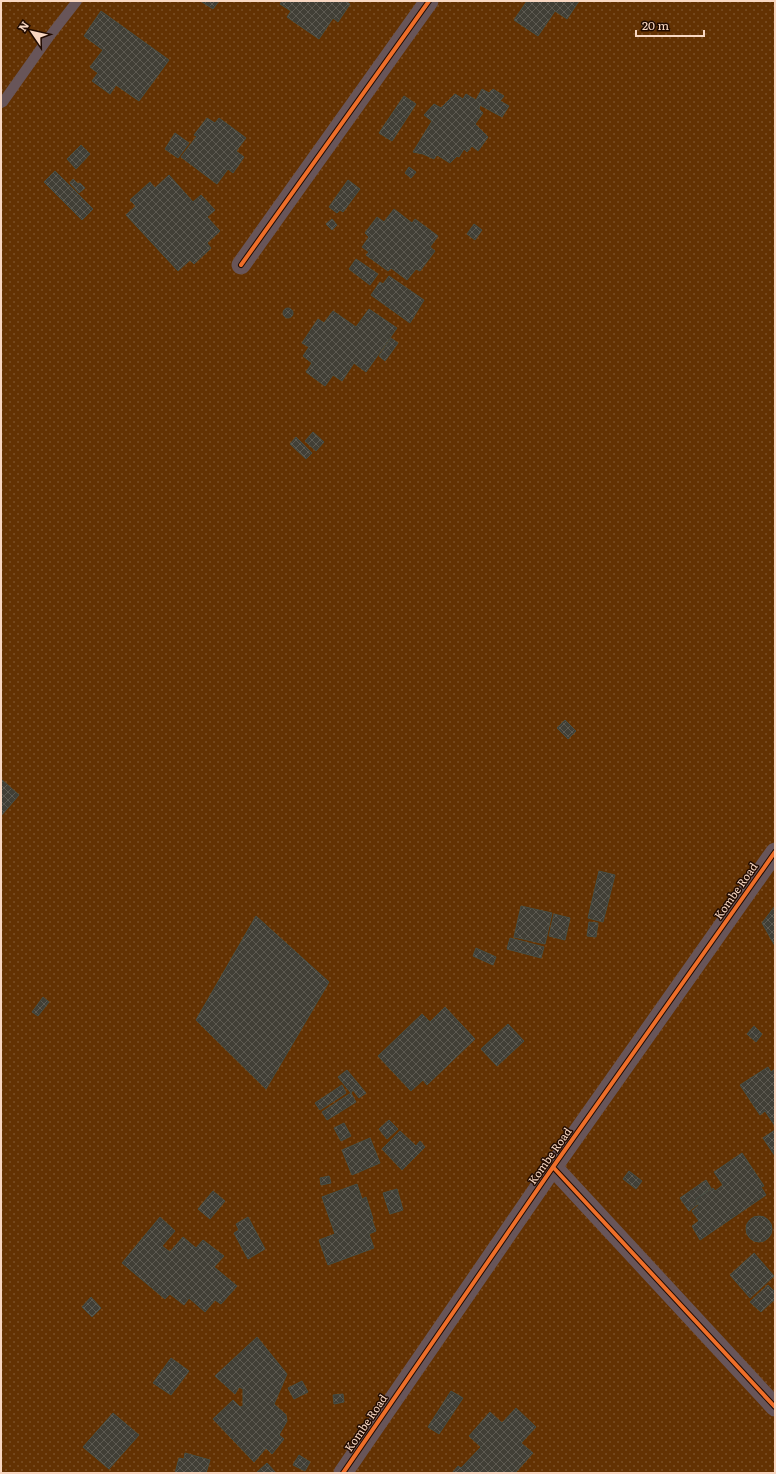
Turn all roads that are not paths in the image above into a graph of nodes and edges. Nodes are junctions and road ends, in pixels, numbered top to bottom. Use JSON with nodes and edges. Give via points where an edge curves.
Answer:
{"nodes":[{"id":1,"x":77,"y":1,"type":"edge"},
{"id":2,"x":429,"y":1,"type":"edge"},
{"id":3,"x":1,"y":103,"type":"edge"},
{"id":4,"x":241,"y":264,"type":"dead end"},
{"id":5,"x":775,"y":852,"type":"edge"},
{"id":6,"x":553,"y":1167,"type":"junction"},
{"id":7,"x":775,"y":1407,"type":"edge"},
{"id":8,"x":343,"y":1473,"type":"edge"}],
"edges":[{"from":1,"to":3,"type":"lane"},
{"from":2,"to":4,"type":"street"},
{"from":5,"to":6,"type":"street","name":"Kombe Road"},
{"from":6,"to":7,"type":"street"},
{"from":6,"to":8,"type":"street","name":"Kombe Road"}]}
